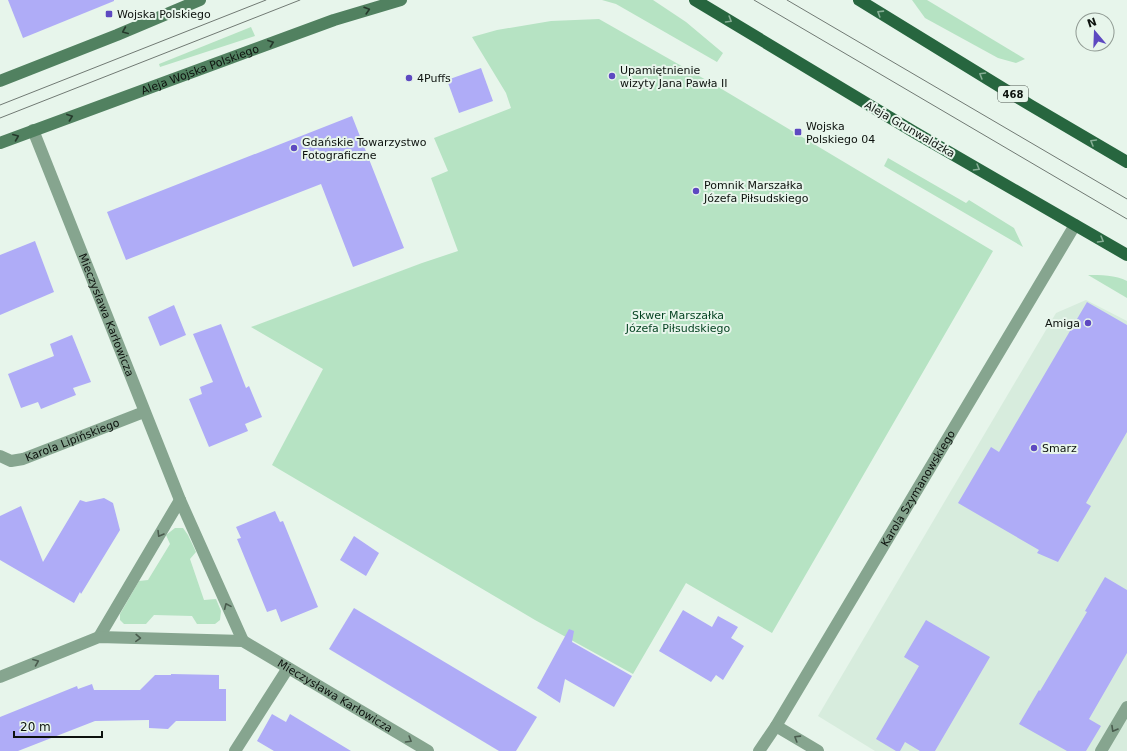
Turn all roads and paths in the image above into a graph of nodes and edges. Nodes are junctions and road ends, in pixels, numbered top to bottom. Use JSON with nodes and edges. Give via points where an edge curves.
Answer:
{"nodes":[{"id":1,"x":200,"y":0,"type":"edge"},
{"id":2,"x":401,"y":0,"type":"edge"},
{"id":3,"x":695,"y":0,"type":"edge"},
{"id":4,"x":859,"y":0,"type":"edge"},
{"id":5,"x":0,"y":81,"type":"edge"},
{"id":6,"x":33,"y":130,"type":"junction"},
{"id":7,"x":0,"y":143,"type":"edge"},
{"id":8,"x":1127,"y":162,"type":"edge"},
{"id":9,"x":1074,"y":225,"type":"junction"},
{"id":10,"x":1127,"y":255,"type":"edge"},
{"id":11,"x":144,"y":412,"type":"junction"},
{"id":12,"x":0,"y":456,"type":"edge"},
{"id":13,"x":180,"y":500,"type":"junction"},
{"id":14,"x":99,"y":637,"type":"junction"},
{"id":15,"x":243,"y":641,"type":"junction"},
{"id":16,"x":288,"y":668,"type":"junction"},
{"id":17,"x":0,"y":677,"type":"edge"},
{"id":18,"x":1127,"y":707,"type":"edge"},
{"id":19,"x":776,"y":726,"type":"junction"},
{"id":20,"x":235,"y":751,"type":"edge"},
{"id":21,"x":428,"y":751,"type":"edge"},
{"id":22,"x":760,"y":751,"type":"edge"},
{"id":23,"x":818,"y":751,"type":"edge"},
{"id":24,"x":1101,"y":751,"type":"edge"}],
"edges":[{"from":1,"to":5,"type":"street","one_way":true},
{"from":6,"to":2,"type":"street","name":"Aleja Wojska Polskiego","one_way":true,"via":[[334,20]]},
{"from":3,"to":9,"type":"main road","name":"Aleja Grunwaldzka","one_way":true},
{"from":8,"to":4,"type":"main road","number":"468","one_way":true},
{"from":7,"to":6,"type":"street","name":"Aleja Wojska Polskiego","one_way":true},
{"from":6,"to":11,"type":"street","name":"Mieczysława Karłowicza"},
{"from":9,"to":10,"type":"main road","name":"Aleja Grunwaldzka","one_way":true},
{"from":9,"to":19,"type":"street","name":"Karola Szymanowskiego"},
{"from":11,"to":12,"type":"street","name":"Karola Lipińskiego","via":[[23,459],[10,461]]},
{"from":11,"to":13,"type":"street","name":"Mieczysława Karłowicza"},
{"from":13,"to":14,"type":"street","one_way":true},
{"from":15,"to":13,"type":"street","name":"Mieczysława Karłowicza","one_way":true},
{"from":14,"to":15,"type":"street","name":"Mieczysława Karłowicza","one_way":true},
{"from":17,"to":14,"type":"street","name":"Mieczysława Karłowicza","one_way":true},
{"from":15,"to":16,"type":"street","name":"Mieczysława Karłowicza"},
{"from":16,"to":20,"type":"street"},
{"from":16,"to":21,"type":"street","name":"Mieczysława Karłowicza","one_way":true},
{"from":18,"to":24,"type":"street","one_way":true},
{"from":19,"to":22,"type":"street","name":"Karola Szymanowskiego"},
{"from":23,"to":19,"type":"street","one_way":true}]}
